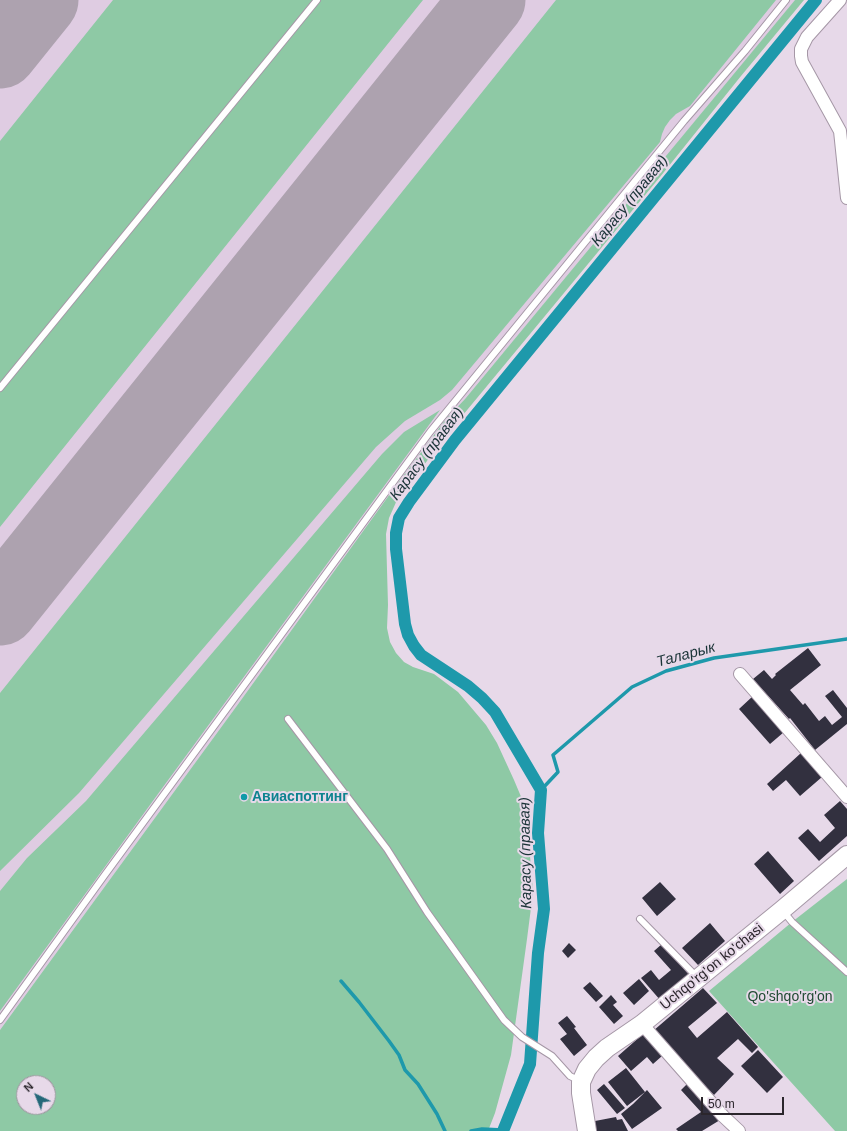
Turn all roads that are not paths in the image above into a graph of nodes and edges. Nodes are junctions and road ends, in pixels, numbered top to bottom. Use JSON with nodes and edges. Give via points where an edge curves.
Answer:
{"nodes":[{"id":1,"x":317,"y":0,"type":"edge"},
{"id":2,"x":786,"y":0,"type":"edge"},
{"id":3,"x":840,"y":0,"type":"edge"},
{"id":4,"x":847,"y":198,"type":"edge"},
{"id":5,"x":0,"y":388,"type":"edge"},
{"id":6,"x":740,"y":674,"type":"dead end"},
{"id":7,"x":288,"y":719,"type":"dead end"},
{"id":8,"x":847,"y":797,"type":"edge"},
{"id":9,"x":847,"y":855,"type":"edge"},
{"id":10,"x":782,"y":910,"type":"junction"},
{"id":11,"x":640,"y":919,"type":"dead end"},
{"id":12,"x":847,"y":972,"type":"edge"},
{"id":13,"x":698,"y":978,"type":"junction"},
{"id":14,"x":0,"y":1020,"type":"edge"},
{"id":15,"x":642,"y":1024,"type":"junction"},
{"id":16,"x":581,"y":1082,"type":"junction"},
{"id":17,"x":587,"y":1131,"type":"edge"},
{"id":18,"x":739,"y":1131,"type":"edge"}],
"edges":[{"from":1,"to":5,"type":"lane"},
{"from":2,"to":14,"type":"lane","via":[[430,432]]},
{"from":3,"to":4,"type":"street","via":[[807,37],[801,49],[802,62],[840,131]]},
{"from":6,"to":8,"type":"street"},
{"from":7,"to":16,"type":"lane","via":[[387,849],[427,912],[504,1020],[522,1037],[552,1056],[570,1076]]},
{"from":9,"to":10,"type":"street","name":"Uchqo'rg'on ko'chasi"},
{"from":10,"to":12,"type":"lane"},
{"from":10,"to":13,"type":"street","name":"Uchqo'rg'on ko'chasi"},
{"from":11,"to":13,"type":"lane"},
{"from":13,"to":15,"type":"street","name":"Uchqo'rg'on ko'chasi"},
{"from":15,"to":16,"type":"street","name":"Uchqo'rg'on ko'chasi","via":[[596,1058]]},
{"from":15,"to":18,"type":"street"},
{"from":16,"to":17,"type":"street"}]}
